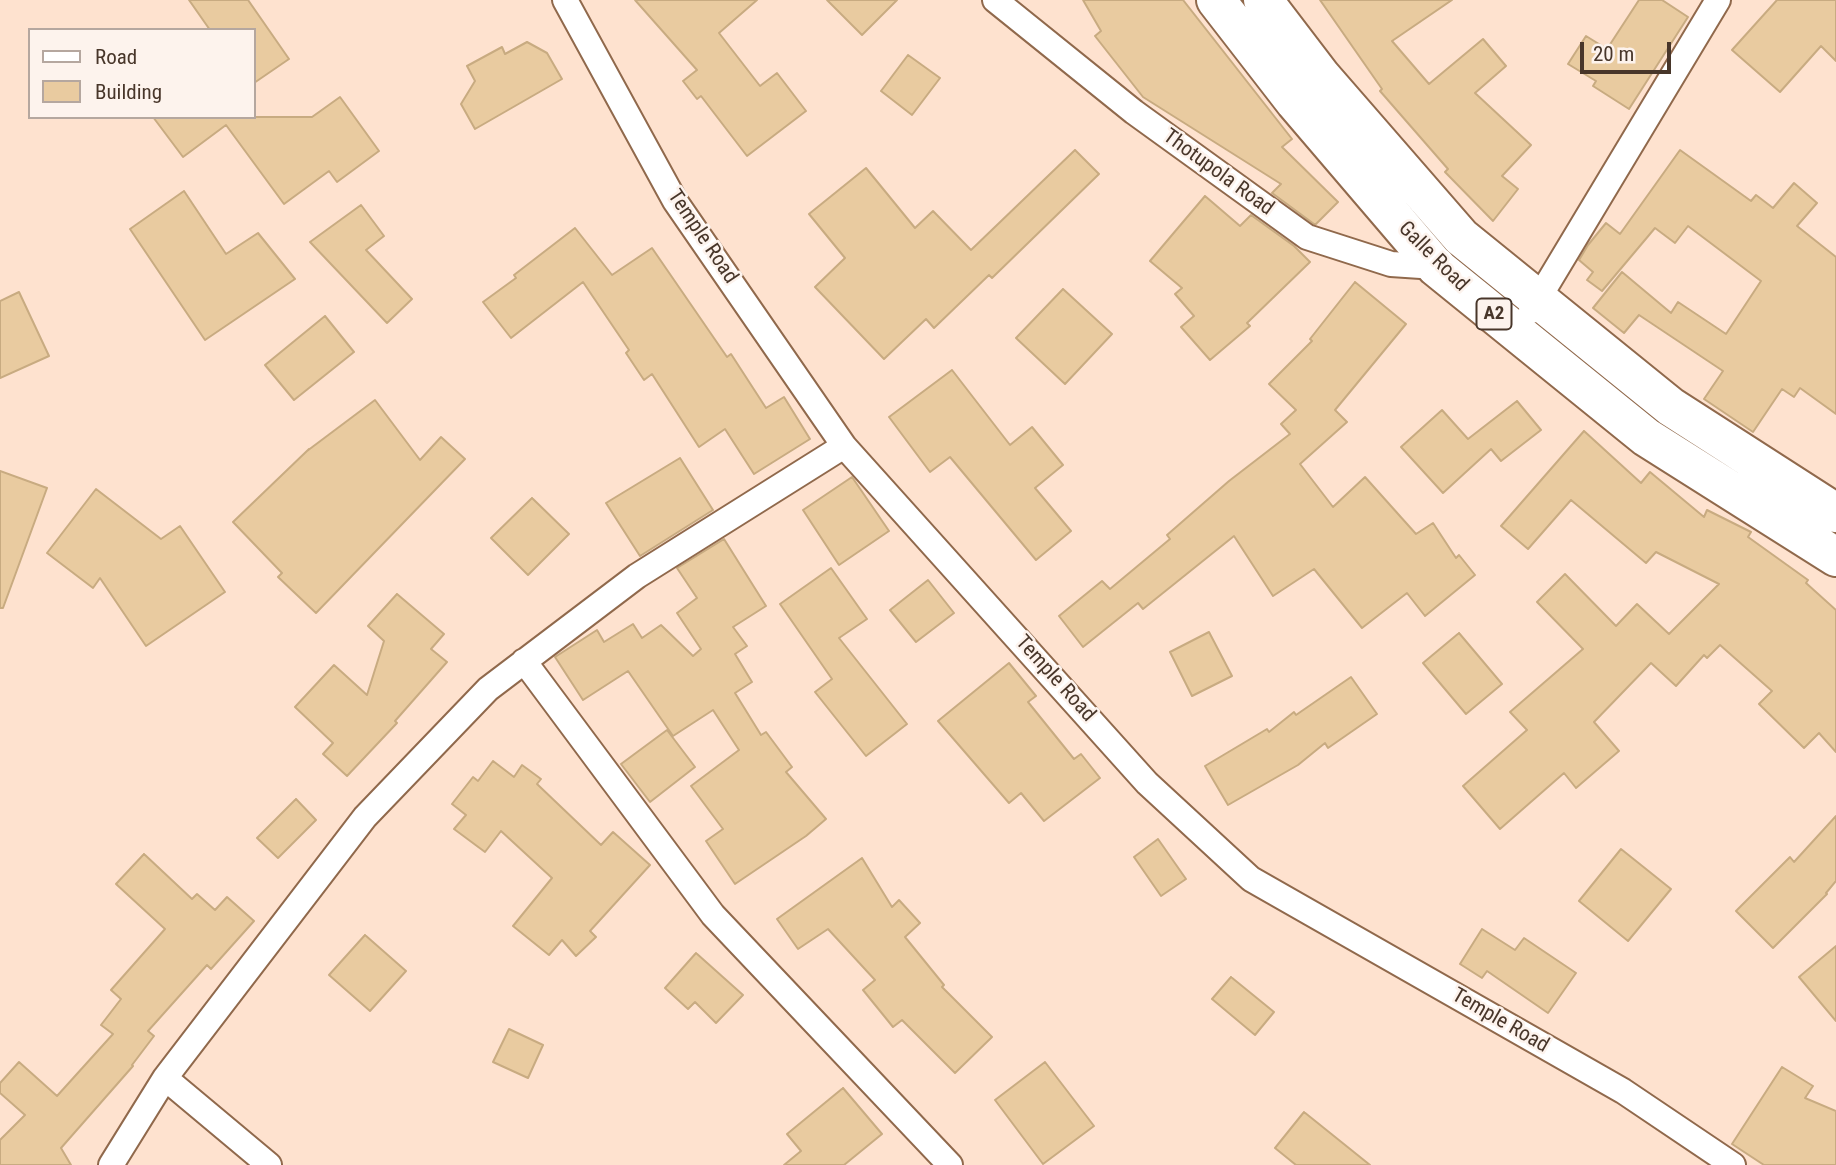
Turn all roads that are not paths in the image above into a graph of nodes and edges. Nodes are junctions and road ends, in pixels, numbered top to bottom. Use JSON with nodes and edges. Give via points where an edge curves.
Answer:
{"nodes":[{"id":1,"x":565,"y":0,"type":"edge"},
{"id":2,"x":995,"y":0,"type":"edge"},
{"id":3,"x":1216,"y":0,"type":"edge"},
{"id":4,"x":1263,"y":0,"type":"edge"},
{"id":5,"x":1718,"y":0,"type":"edge"},
{"id":6,"x":1461,"y":237,"type":"junction"},
{"id":7,"x":1436,"y":267,"type":"junction"},
{"id":8,"x":1538,"y":299,"type":"junction"},
{"id":9,"x":1517,"y":333,"type":"junction"},
{"id":10,"x":844,"y":446,"type":"junction"},
{"id":11,"x":1836,"y":513,"type":"edge"},
{"id":12,"x":1836,"y":557,"type":"edge"},
{"id":13,"x":524,"y":661,"type":"junction"},
{"id":14,"x":165,"y":1078,"type":"junction"},
{"id":15,"x":111,"y":1165,"type":"edge"},
{"id":16,"x":269,"y":1165,"type":"edge"},
{"id":17,"x":950,"y":1165,"type":"edge"},
{"id":18,"x":1733,"y":1165,"type":"edge"}],
"edges":[{"from":1,"to":10,"type":"street","name":"Temple Road","via":[[676,201]]},
{"from":2,"to":7,"type":"street","name":"Thotupola Road","via":[[1134,112],[1307,237],[1391,264]]},
{"from":3,"to":7,"type":"highway","name":"Galle Road","number":"A2"},
{"from":4,"to":6,"type":"highway","name":"Galle Road","number":"A2","via":[[1330,86]]},
{"from":5,"to":8,"type":"street"},
{"from":6,"to":7,"type":"street"},
{"from":6,"to":8,"type":"highway","name":"Galle Road","number":"A2"},
{"from":7,"to":9,"type":"highway","name":"Galle Road","number":"A2"},
{"from":8,"to":9,"type":"street"},
{"from":8,"to":11,"type":"highway","name":"Galle Road","number":"A2","via":[[1671,407]]},
{"from":9,"to":12,"type":"highway","name":"Galle Road","number":"A2","via":[[1646,438]]},
{"from":10,"to":13,"type":"street","via":[[637,576]]},
{"from":10,"to":18,"type":"street","name":"Temple Road","via":[[1147,783],[1251,878],[1623,1091]]},
{"from":13,"to":14,"type":"street","via":[[488,689],[365,817]]},
{"from":13,"to":17,"type":"street","via":[[713,915]]},
{"from":14,"to":15,"type":"street"},
{"from":14,"to":16,"type":"street"}]}
